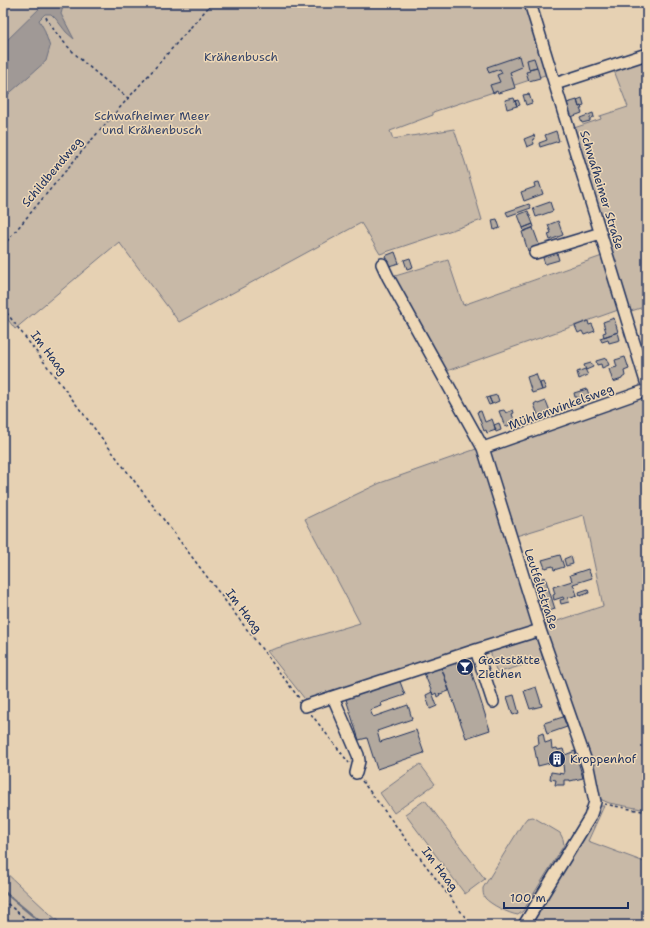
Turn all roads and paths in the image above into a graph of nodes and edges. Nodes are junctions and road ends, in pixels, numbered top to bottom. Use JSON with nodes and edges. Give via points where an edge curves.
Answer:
{"nodes":[{"id":1,"x":212,"y":3,"type":"edge"},
{"id":2,"x":530,"y":3,"type":"edge"},
{"id":3,"x":46,"y":17,"type":"dead end"},
{"id":4,"x":647,"y":54,"type":"edge"},
{"id":5,"x":556,"y":84,"type":"junction"},
{"id":6,"x":128,"y":98,"type":"junction"},
{"id":7,"x":601,"y":233,"type":"junction"},
{"id":8,"x":3,"y":246,"type":"edge"},
{"id":9,"x":535,"y":253,"type":"dead end"},
{"id":10,"x":382,"y":264,"type":"dead end"},
{"id":11,"x":3,"y":308,"type":"edge"},
{"id":12,"x":647,"y":385,"type":"edge"},
{"id":13,"x":647,"y":390,"type":"edge"},
{"id":14,"x":484,"y":448,"type":"junction"},
{"id":15,"x":540,"y":630,"type":"junction"},
{"id":16,"x":476,"y":650,"type":"junction"},
{"id":17,"x":333,"y":697,"type":"junction"},
{"id":18,"x":493,"y":702,"type":"dead end"},
{"id":19,"x":305,"y":706,"type":"junction"},
{"id":20,"x":356,"y":773,"type":"junction"},
{"id":21,"x":595,"y":802,"type":"junction"},
{"id":22,"x":647,"y":812,"type":"edge"},
{"id":23,"x":3,"y":900,"type":"edge"},
{"id":24,"x":33,"y":925,"type":"edge"},
{"id":25,"x":471,"y":925,"type":"edge"},
{"id":26,"x":524,"y":925,"type":"edge"}],
"edges":[{"from":1,"to":6,"type":"path","name":"Schildbendweg"},
{"from":2,"to":5,"type":"street","name":"Schwafheimer Straße"},
{"from":3,"to":6,"type":"path","via":[[53,29],[80,59]]},
{"from":4,"to":5,"type":"street"},
{"from":5,"to":7,"type":"street","name":"Schwafheimer Straße"},
{"from":6,"to":8,"type":"path","name":"Schildbendweg"},
{"from":7,"to":9,"type":"street"},
{"from":7,"to":12,"type":"street","name":"Schwafheimer Straße"},
{"from":10,"to":14,"type":"street","name":"Leutfeldstraße"},
{"from":11,"to":19,"type":"path","name":"Im Haag"},
{"from":13,"to":14,"type":"street","name":"Mühlenwinkelsweg"},
{"from":14,"to":15,"type":"street","name":"Leutfeldstraße"},
{"from":15,"to":16,"type":"street"},
{"from":15,"to":21,"type":"street","name":"Leutfeldstraße","via":[[588,767]]},
{"from":16,"to":17,"type":"street"},
{"from":16,"to":18,"type":"street"},
{"from":17,"to":19,"type":"street"},
{"from":17,"to":20,"type":"street","via":[[358,755]]},
{"from":19,"to":20,"type":"path","name":"Im Haag"},
{"from":20,"to":25,"type":"path","name":"Im Haag"},
{"from":21,"to":22,"type":"path"},
{"from":21,"to":26,"type":"street","via":[[590,817]]},
{"from":23,"to":24,"type":"path"}]}
